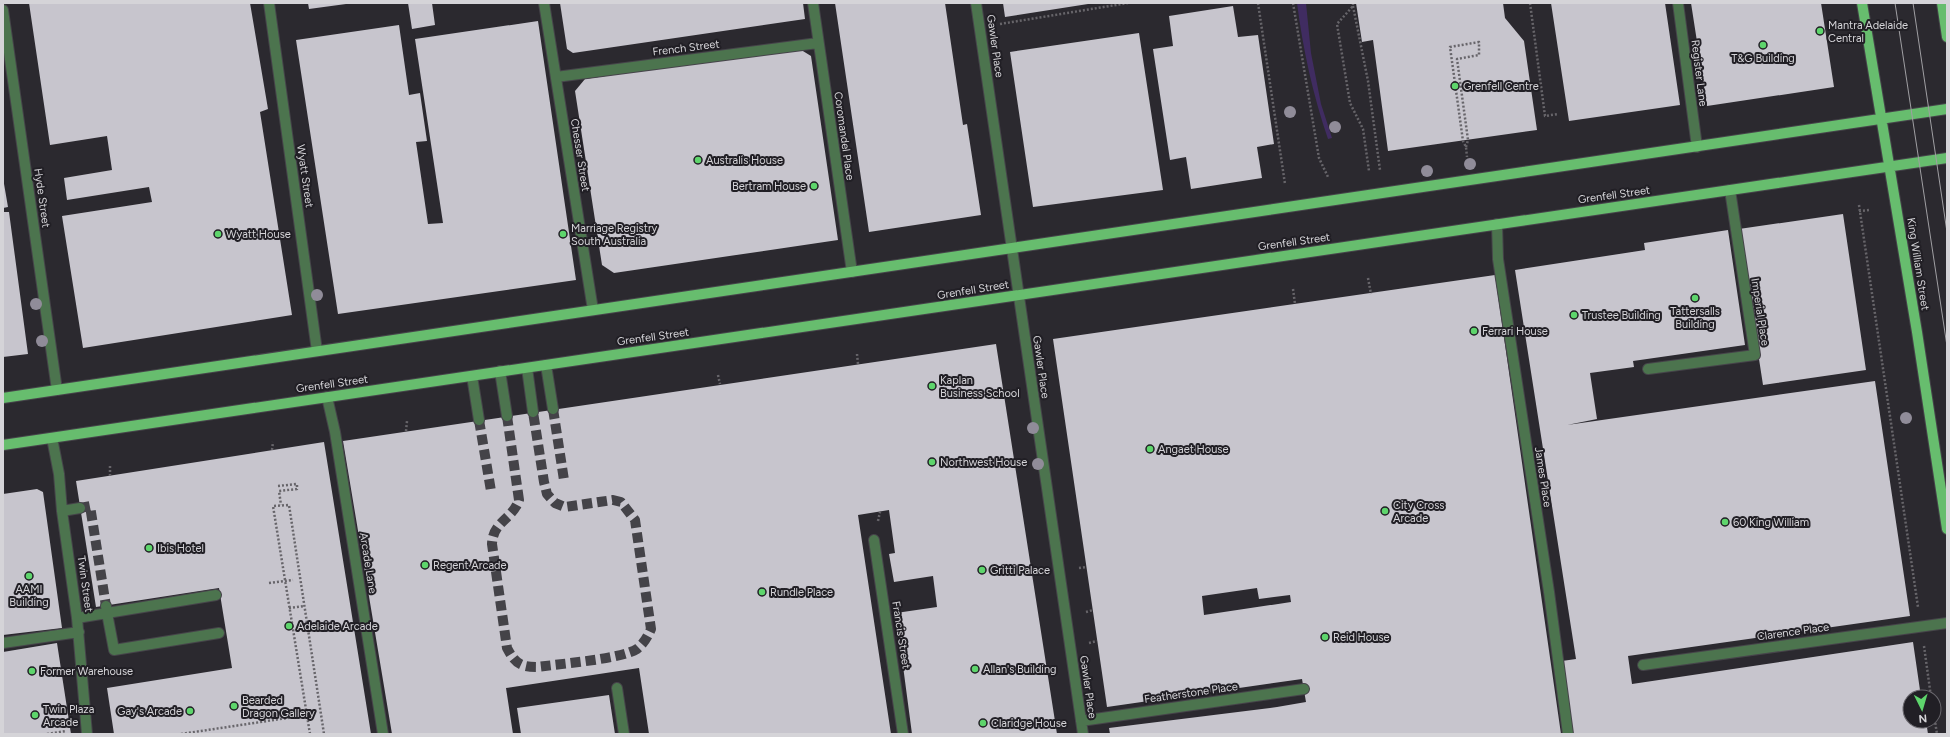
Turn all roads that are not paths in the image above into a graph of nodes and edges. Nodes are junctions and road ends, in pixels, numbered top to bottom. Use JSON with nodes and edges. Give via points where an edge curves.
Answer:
{"nodes":[{"id":1,"x":269,"y":3,"type":"edge"},
{"id":2,"x":544,"y":3,"type":"edge"},
{"id":3,"x":813,"y":3,"type":"edge"},
{"id":4,"x":976,"y":3,"type":"edge"},
{"id":5,"x":1678,"y":3,"type":"edge"},
{"id":6,"x":1862,"y":3,"type":"edge"},
{"id":7,"x":1942,"y":3,"type":"edge"},
{"id":8,"x":3,"y":10,"type":"edge"},
{"id":9,"x":1947,"y":37,"type":"edge"},
{"id":10,"x":818,"y":43,"type":"junction"},
{"id":11,"x":556,"y":77,"type":"junction"},
{"id":12,"x":1947,"y":109,"type":"edge"},
{"id":13,"x":1882,"y":119,"type":"junction"},
{"id":14,"x":1697,"y":147,"type":"junction"},
{"id":15,"x":1947,"y":158,"type":"edge"},
{"id":16,"x":1889,"y":166,"type":"junction"},
{"id":17,"x":1730,"y":190,"type":"junction"},
{"id":18,"x":1497,"y":224,"type":"junction"},
{"id":19,"x":1012,"y":248,"type":"junction"},
{"id":20,"x":852,"y":272,"type":"junction"},
{"id":21,"x":1019,"y":295,"type":"junction"},
{"id":22,"x":593,"y":310,"type":"junction"},
{"id":23,"x":317,"y":351,"type":"junction"},
{"id":24,"x":546,"y":365,"type":"junction"},
{"id":25,"x":527,"y":368,"type":"junction"},
{"id":26,"x":1648,"y":369,"type":"dead end"},
{"id":27,"x":500,"y":371,"type":"junction"},
{"id":28,"x":472,"y":376,"type":"junction"},
{"id":29,"x":57,"y":390,"type":"junction"},
{"id":30,"x":327,"y":397,"type":"junction"},
{"id":31,"x":3,"y":398,"type":"edge"},
{"id":32,"x":553,"y":409,"type":"tunnel mouth"},
{"id":33,"x":533,"y":412,"type":"tunnel mouth"},
{"id":34,"x":507,"y":416,"type":"tunnel mouth"},
{"id":35,"x":479,"y":420,"type":"tunnel mouth"},
{"id":36,"x":52,"y":438,"type":"junction"},
{"id":37,"x":3,"y":445,"type":"edge"},
{"id":38,"x":80,"y":508,"type":"tunnel mouth"},
{"id":39,"x":62,"y":510,"type":"junction"},
{"id":40,"x":1947,"y":529,"type":"edge"},
{"id":41,"x":874,"y":540,"type":"dead end"},
{"id":42,"x":216,"y":594,"type":"dead end"},
{"id":43,"x":107,"y":609,"type":"junction"},
{"id":44,"x":77,"y":618,"type":"junction"},
{"id":45,"x":1947,"y":623,"type":"edge"},
{"id":46,"x":79,"y":632,"type":"junction"},
{"id":47,"x":219,"y":633,"type":"dead end"},
{"id":48,"x":3,"y":643,"type":"edge"},
{"id":49,"x":1643,"y":665,"type":"dead end"},
{"id":50,"x":617,"y":688,"type":"dead end"},
{"id":51,"x":1304,"y":690,"type":"dead end"},
{"id":52,"x":1081,"y":721,"type":"junction"},
{"id":53,"x":87,"y":734,"type":"edge"},
{"id":54,"x":383,"y":734,"type":"edge"},
{"id":55,"x":624,"y":734,"type":"edge"},
{"id":56,"x":903,"y":734,"type":"edge"},
{"id":57,"x":1083,"y":734,"type":"edge"},
{"id":58,"x":1568,"y":734,"type":"edge"}],
"edges":[{"from":1,"to":23,"type":"street","name":"Wyatt Street"},
{"from":2,"to":11,"type":"street","name":"Chesser Street"},
{"from":3,"to":10,"type":"street","name":"Coromandel Place"},
{"from":4,"to":19,"type":"street","name":"Gawler Place"},
{"from":5,"to":14,"type":"street","name":"Register Lane"},
{"from":6,"to":13,"type":"main road","name":"King William Street"},
{"from":7,"to":9,"type":"main road"},
{"from":8,"to":29,"type":"street","name":"Hyde Street"},
{"from":10,"to":11,"type":"street","name":"French Street"},
{"from":10,"to":20,"type":"street","name":"Coromandel Place"},
{"from":11,"to":22,"type":"street","name":"Chesser Street"},
{"from":12,"to":13,"type":"main road"},
{"from":13,"to":14,"type":"main road"},
{"from":13,"to":16,"type":"main road","name":"King William Street"},
{"from":14,"to":19,"type":"main road"},
{"from":15,"to":16,"type":"main road","name":"Grenfell Street"},
{"from":16,"to":17,"type":"main road","name":"Grenfell Street"},
{"from":16,"to":40,"type":"main road","name":"King William Street"},
{"from":17,"to":18,"type":"main road","name":"Grenfell Street"},
{"from":17,"to":26,"type":"street","name":"Imperial Place","via":[[1755,355]]},
{"from":18,"to":21,"type":"main road","name":"Grenfell Street"},
{"from":18,"to":58,"type":"street","name":"James Place","via":[[1498,259]]},
{"from":19,"to":20,"type":"main road"},
{"from":19,"to":21,"type":"street","name":"Gawler Place"},
{"from":20,"to":22,"type":"main road"},
{"from":21,"to":24,"type":"main road","name":"Grenfell Street"},
{"from":21,"to":52,"type":"street","name":"Gawler Place"},
{"from":22,"to":23,"type":"main road"},
{"from":23,"to":29,"type":"main road"},
{"from":24,"to":25,"type":"main road","name":"Grenfell Street"},
{"from":24,"to":32,"type":"street"},
{"from":25,"to":27,"type":"main road","name":"Grenfell Street"},
{"from":25,"to":33,"type":"street"},
{"from":27,"to":28,"type":"main road","name":"Grenfell Street"},
{"from":27,"to":34,"type":"street"},
{"from":28,"to":30,"type":"main road","name":"Grenfell Street"},
{"from":28,"to":35,"type":"street"},
{"from":29,"to":31,"type":"main road"},
{"from":30,"to":36,"type":"main road","name":"Grenfell Street"},
{"from":30,"to":54,"type":"street","name":"Arcade Lane","via":[[335,432]]},
{"from":36,"to":37,"type":"main road","name":"Grenfell Street"},
{"from":36,"to":39,"type":"street","name":"Twin Street"},
{"from":38,"to":39,"type":"street"},
{"from":39,"to":44,"type":"street","name":"Twin Street"},
{"from":41,"to":56,"type":"street","name":"Francis Street"},
{"from":42,"to":43,"type":"street"},
{"from":43,"to":44,"type":"street"},
{"from":43,"to":47,"type":"street","via":[[114,650]]},
{"from":44,"to":46,"type":"street","name":"Twin Street"},
{"from":45,"to":49,"type":"street","name":"Clarence Place"},
{"from":46,"to":48,"type":"street"},
{"from":46,"to":53,"type":"street","name":"Twin Street"},
{"from":50,"to":55,"type":"street"},
{"from":51,"to":52,"type":"street","name":"Featherstone Place"},
{"from":52,"to":57,"type":"street","name":"Gawler Place"}]}
